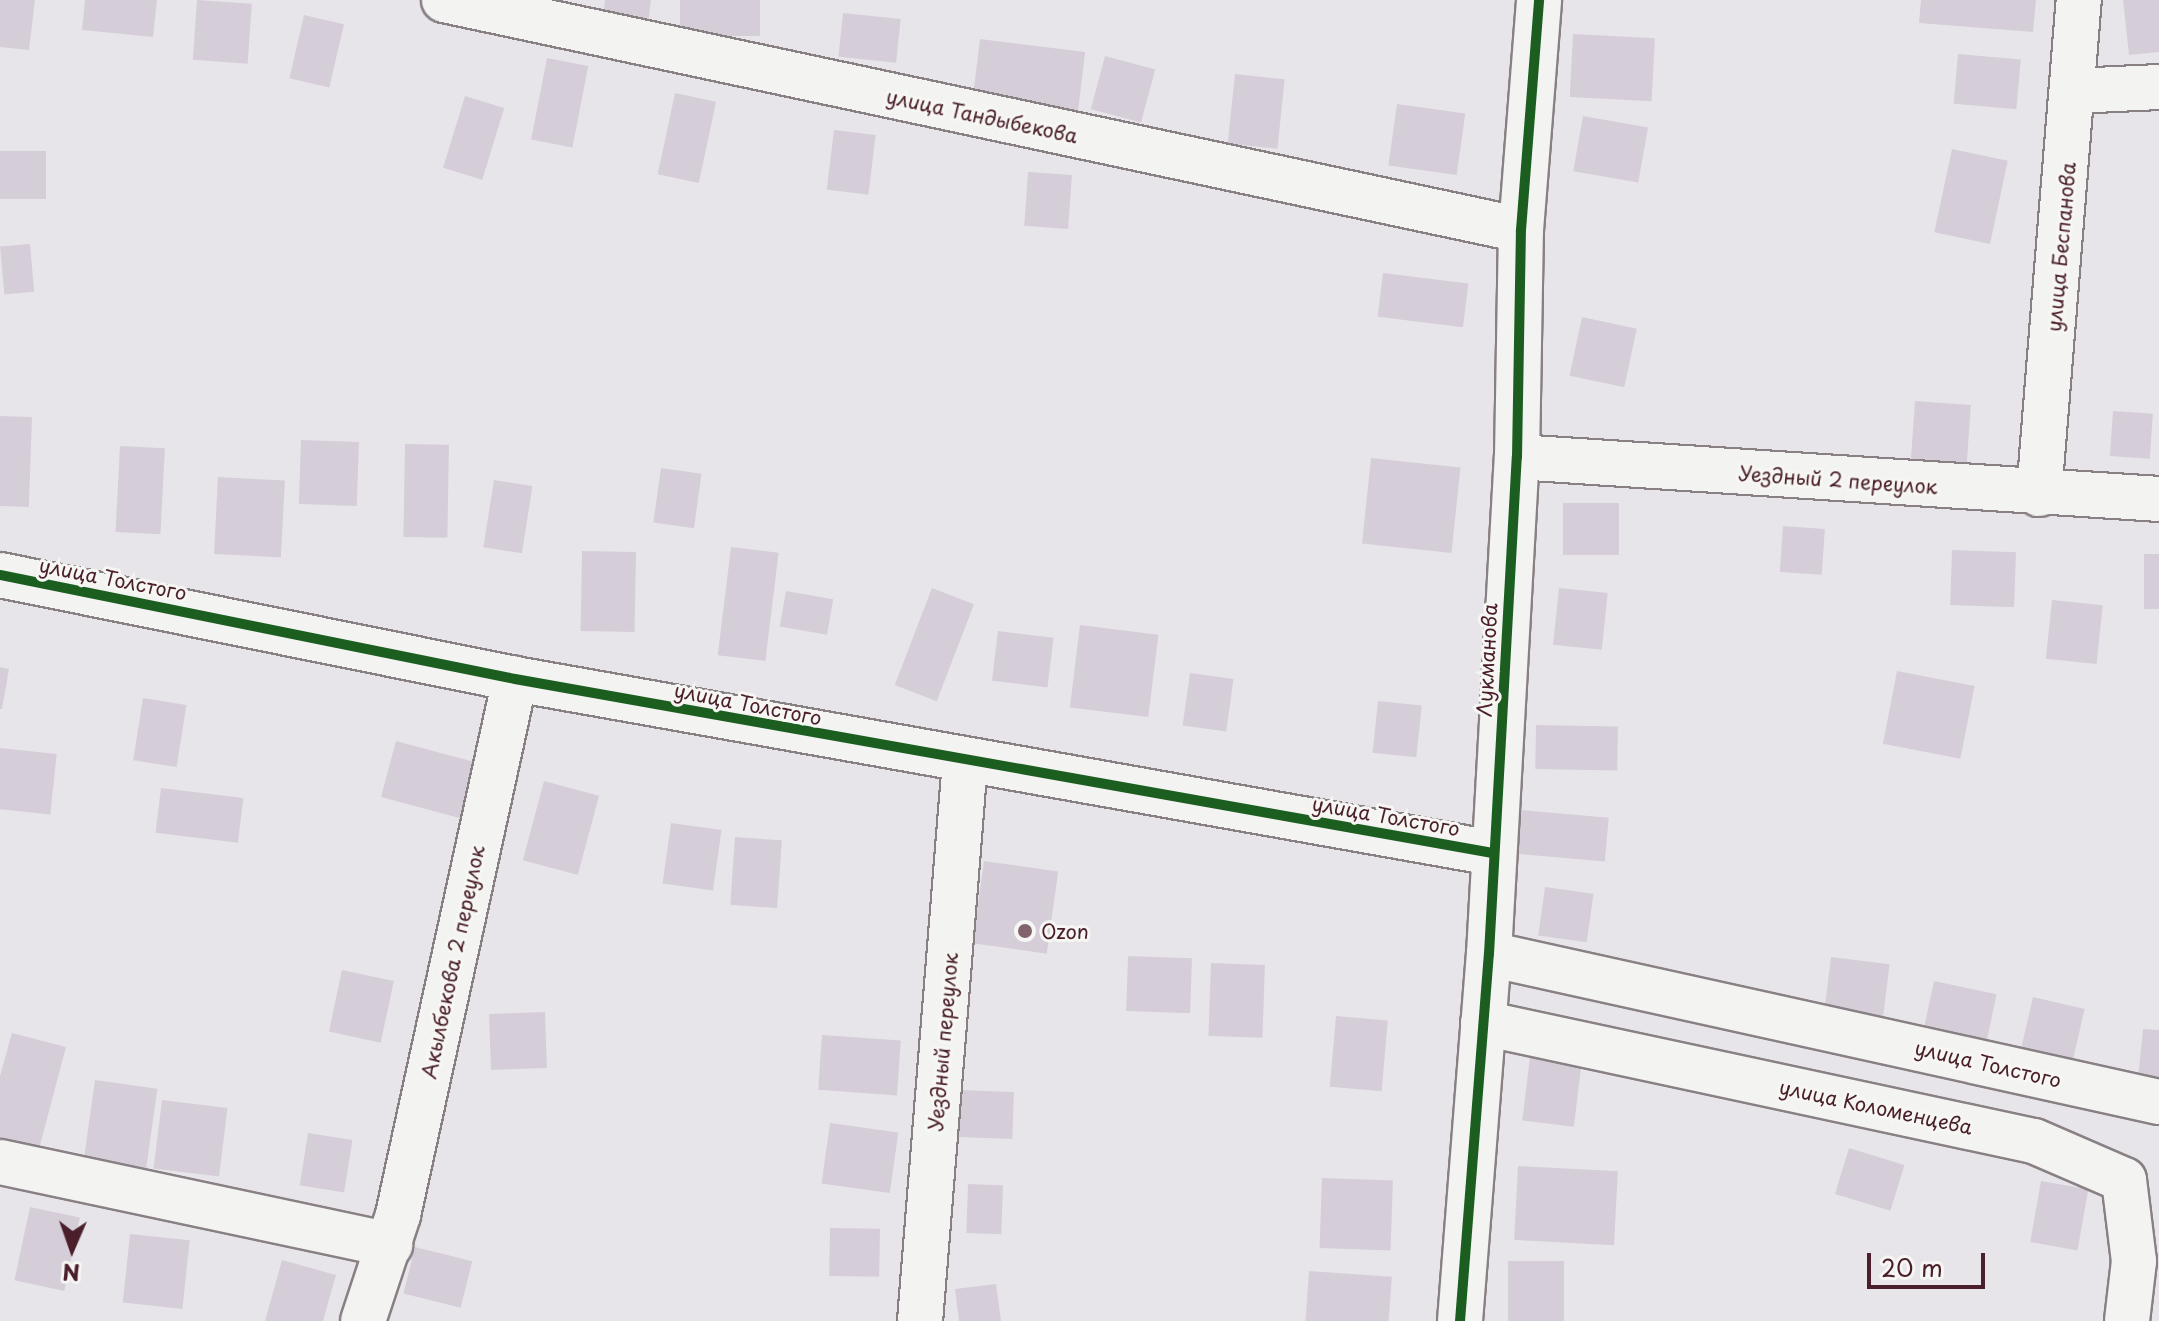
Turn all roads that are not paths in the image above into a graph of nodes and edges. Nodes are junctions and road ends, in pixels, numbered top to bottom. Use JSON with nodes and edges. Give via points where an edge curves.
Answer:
{"nodes":[{"id":1,"x":444,"y":0,"type":"edge"},
{"id":2,"x":1539,"y":0,"type":"edge"},
{"id":3,"x":2079,"y":0,"type":"edge"},
{"id":4,"x":2159,"y":87,"type":"edge"},
{"id":5,"x":2074,"y":91,"type":"junction"},
{"id":6,"x":1521,"y":230,"type":"junction"},
{"id":7,"x":1517,"y":457,"type":"junction"},
{"id":8,"x":2039,"y":494,"type":"junction"},
{"id":9,"x":2159,"y":499,"type":"edge"},
{"id":10,"x":0,"y":575,"type":"edge"},
{"id":11,"x":515,"y":679,"type":"junction"},
{"id":12,"x":965,"y":762,"type":"junction"},
{"id":13,"x":1493,"y":853,"type":"junction"},
{"id":14,"x":1489,"y":954,"type":"junction"},
{"id":15,"x":1483,"y":1023,"type":"junction"},
{"id":16,"x":2159,"y":1102,"type":"edge"},
{"id":17,"x":0,"y":1162,"type":"edge"},
{"id":18,"x":390,"y":1245,"type":"junction"},
{"id":19,"x":363,"y":1321,"type":"edge"},
{"id":20,"x":920,"y":1321,"type":"edge"},
{"id":21,"x":1460,"y":1321,"type":"edge"},
{"id":22,"x":2127,"y":1321,"type":"edge"}],
"edges":[{"from":1,"to":6,"type":"street","name":"улица Тандыбекова"},
{"from":2,"to":6,"type":"street","name":"Лукманова"},
{"from":3,"to":5,"type":"street","name":"улица Беспанова"},
{"from":4,"to":5,"type":"street"},
{"from":5,"to":8,"type":"street","name":"улица Беспанова"},
{"from":6,"to":7,"type":"street","name":"Лукманова"},
{"from":7,"to":8,"type":"street","name":"Уездный 2 переулок"},
{"from":7,"to":13,"type":"street","name":"Лукманова"},
{"from":8,"to":9,"type":"street","name":"Уездный 2 переулок"},
{"from":10,"to":11,"type":"street","name":"улица Толстого"},
{"from":11,"to":12,"type":"street","name":"улица Толстого"},
{"from":11,"to":18,"type":"street","name":"Акылбекова 2 переулок"},
{"from":12,"to":13,"type":"street","name":"улица Толстого"},
{"from":12,"to":20,"type":"street","name":"Уездный переулок"},
{"from":13,"to":14,"type":"street","name":"Лукманова"},
{"from":14,"to":15,"type":"street","name":"Лукманова"},
{"from":14,"to":16,"type":"street","name":"улица Толстого"},
{"from":15,"to":21,"type":"street","name":"Лукманова"},
{"from":15,"to":22,"type":"street","name":"улица Коломенцева","via":[[2034,1141],[2124,1180],[2134,1261]]},
{"from":17,"to":18,"type":"street"},
{"from":18,"to":19,"type":"street","name":"Акылбекова 2 переулок"}]}
